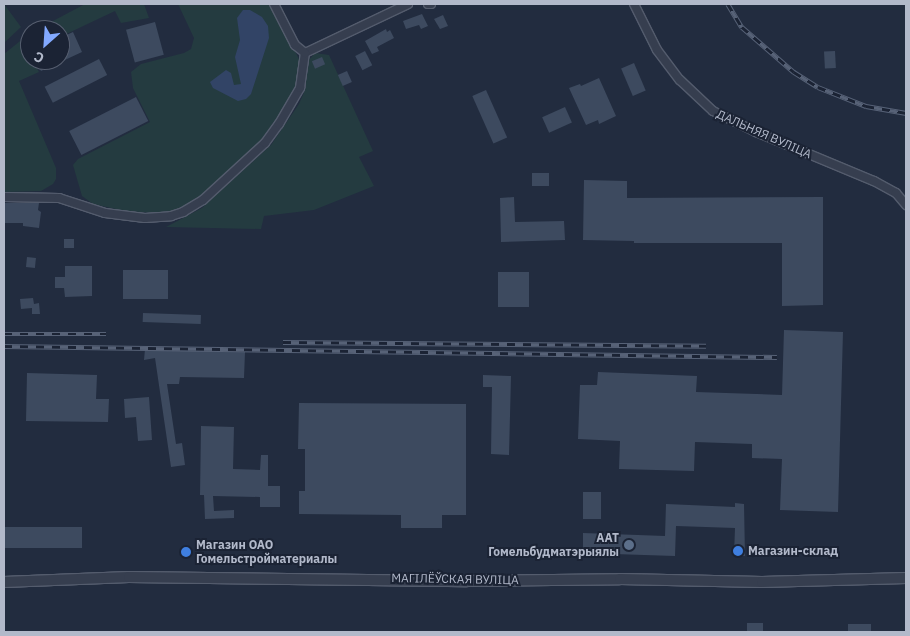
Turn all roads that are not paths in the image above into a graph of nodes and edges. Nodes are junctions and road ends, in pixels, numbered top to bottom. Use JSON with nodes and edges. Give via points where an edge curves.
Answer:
{"nodes":[{"id":1,"x":274,"y":4,"type":"edge"},
{"id":2,"x":408,"y":4,"type":"edge"},
{"id":3,"x":634,"y":4,"type":"edge"},
{"id":4,"x":304,"y":53,"type":"junction"},
{"id":5,"x":4,"y":197,"type":"edge"},
{"id":6,"x":906,"y":205,"type":"edge"},
{"id":7,"x":906,"y":578,"type":"edge"},
{"id":8,"x":4,"y":582,"type":"edge"}],
"edges":[{"from":1,"to":4,"type":"street","via":[[295,45]]},
{"from":2,"to":4,"type":"street"},
{"from":3,"to":6,"type":"street","name":"ДАЛЬНЯЯ ВУЛІЦА","via":[[657,50],[680,80],[713,112],[874,181],[896,193]]},
{"from":4,"to":5,"type":"street","via":[[297,96],[265,143],[193,207],[171,216],[145,218],[104,213],[59,198]]},
{"from":7,"to":8,"type":"street","name":"МАГІЛЁЎСКАЯ ВУЛІЦА","via":[[762,582],[129,577]]}]}
